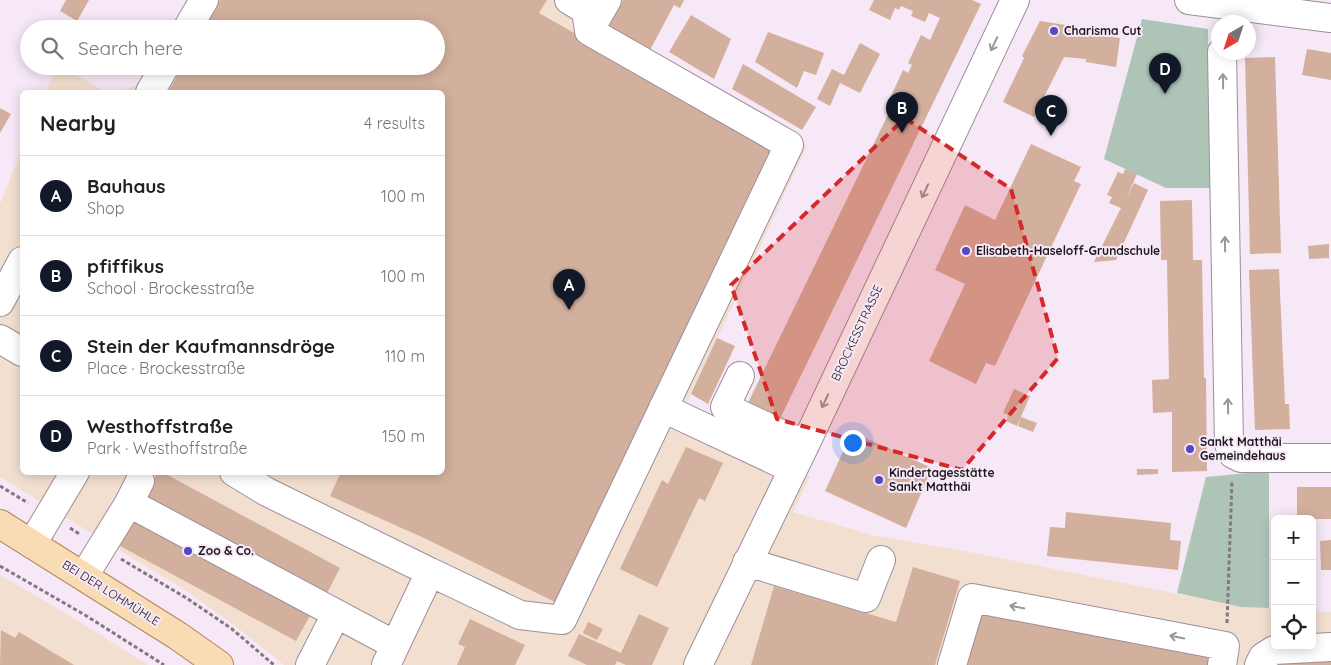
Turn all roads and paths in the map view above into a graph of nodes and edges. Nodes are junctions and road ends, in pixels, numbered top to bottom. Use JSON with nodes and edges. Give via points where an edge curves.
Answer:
{"nodes":[{"id":1,"x":204,"y":0,"type":"edge"},
{"id":2,"x":569,"y":0,"type":"edge"},
{"id":3,"x":607,"y":0,"type":"edge"},
{"id":4,"x":1015,"y":0,"type":"edge"},
{"id":5,"x":1189,"y":0,"type":"edge"},
{"id":6,"x":1221,"y":9,"type":"edge"},
{"id":7,"x":1331,"y":18,"type":"edge"},
{"id":8,"x":192,"y":20,"type":"edge"},
{"id":9,"x":589,"y":31,"type":"junction"},
{"id":10,"x":1222,"y":60,"type":"edge"},
{"id":11,"x":160,"y":75,"type":"edge"},
{"id":12,"x":151,"y":90,"type":"edge"},
{"id":13,"x":20,"y":265,"type":"edge"},
{"id":14,"x":0,"y":302,"type":"edge"},
{"id":15,"x":0,"y":339,"type":"edge"},
{"id":16,"x":20,"y":351,"type":"edge"},
{"id":17,"x":740,"y":376,"type":"dead end"},
{"id":18,"x":663,"y":408,"type":"junction"},
{"id":19,"x":805,"y":445,"type":"junction"},
{"id":20,"x":1233,"y":454,"type":"junction"},
{"id":21,"x":1331,"y":458,"type":"edge"},
{"id":22,"x":793,"y":469,"type":"junction"},
{"id":23,"x":73,"y":475,"type":"edge"},
{"id":24,"x":245,"y":475,"type":"edge"},
{"id":25,"x":272,"y":482,"type":"edge"},
{"id":26,"x":0,"y":486,"type":"edge"},
{"id":27,"x":49,"y":516,"type":"junction"},
{"id":28,"x":0,"y":524,"type":"edge"},
{"id":29,"x":32,"y":544,"type":"junction"},
{"id":30,"x":102,"y":547,"type":"junction"},
{"id":31,"x":881,"y":560,"type":"dead end"},
{"id":32,"x":748,"y":562,"type":"junction"},
{"id":33,"x":0,"y":566,"type":"edge"},
{"id":34,"x":430,"y":572,"type":"junction"},
{"id":35,"x":84,"y":576,"type":"junction"},
{"id":36,"x":336,"y":614,"type":"junction"},
{"id":37,"x":1331,"y":647,"type":"edge"},
{"id":38,"x":390,"y":655,"type":"edge"},
{"id":39,"x":1224,"y":656,"type":"edge"},
{"id":40,"x":211,"y":663,"type":"edge"},
{"id":41,"x":164,"y":665,"type":"edge"},
{"id":42,"x":274,"y":665,"type":"edge"},
{"id":43,"x":310,"y":665,"type":"edge"},
{"id":44,"x":698,"y":665,"type":"edge"},
{"id":45,"x":952,"y":665,"type":"edge"},
{"id":46,"x":1259,"y":665,"type":"edge"}],
"edges":[{"from":1,"to":8,"type":"street"},
{"from":2,"to":9,"type":"street","via":[[586,10]]},
{"from":3,"to":9,"type":"street"},
{"from":4,"to":19,"type":"street","name":"BROCKESSTRASSE","one_way":true},
{"from":5,"to":6,"type":"street"},
{"from":6,"to":7,"type":"street"},
{"from":9,"to":18,"type":"street","via":[[789,145]]},
{"from":20,"to":10,"type":"street","one_way":true,"via":[[1229,444]]},
{"from":11,"to":12,"type":"street"},
{"from":13,"to":14,"type":"street"},
{"from":15,"to":16,"type":"street"},
{"from":17,"to":19,"type":"street","via":[[725,407]]},
{"from":18,"to":22,"type":"street"},
{"from":18,"to":34,"type":"street","via":[[562,620],[520,615]]},
{"from":19,"to":22,"type":"street","name":"BROCKESSTRASSE"},
{"from":20,"to":21,"type":"street","via":[[1241,458]]},
{"from":20,"to":39,"type":"path"},
{"from":22,"to":32,"type":"street","name":"BROCKESSTRASSE"},
{"from":23,"to":27,"type":"street"},
{"from":24,"to":25,"type":"street"},
{"from":25,"to":34,"type":"street"},
{"from":26,"to":27,"type":"path"},
{"from":27,"to":29,"type":"street"},
{"from":27,"to":30,"type":"path"},
{"from":28,"to":29,"type":"main road","name":"BEI DER LOHMÜHLE"},
{"from":29,"to":35,"type":"main road","name":"BEI DER LOHMÜHLE"},
{"from":30,"to":35,"type":"street"},
{"from":30,"to":36,"type":"street","via":[[135,492]]},
{"from":30,"to":42,"type":"path","via":[[232,629]]},
{"from":31,"to":32,"type":"street","via":[[866,598]]},
{"from":32,"to":44,"type":"street","name":"BROCKESSTRASSE"},
{"from":33,"to":41,"type":"path"},
{"from":34,"to":38,"type":"street"},
{"from":35,"to":40,"type":"main road","name":"BEI DER LOHMÜHLE","via":[[178,636]]},
{"from":36,"to":38,"type":"street"},
{"from":36,"to":43,"type":"street"},
{"from":37,"to":46,"type":"street","via":[[1274,650],[1263,657]]},
{"from":39,"to":45,"type":"street","one_way":true,"via":[[972,598]]}]}
